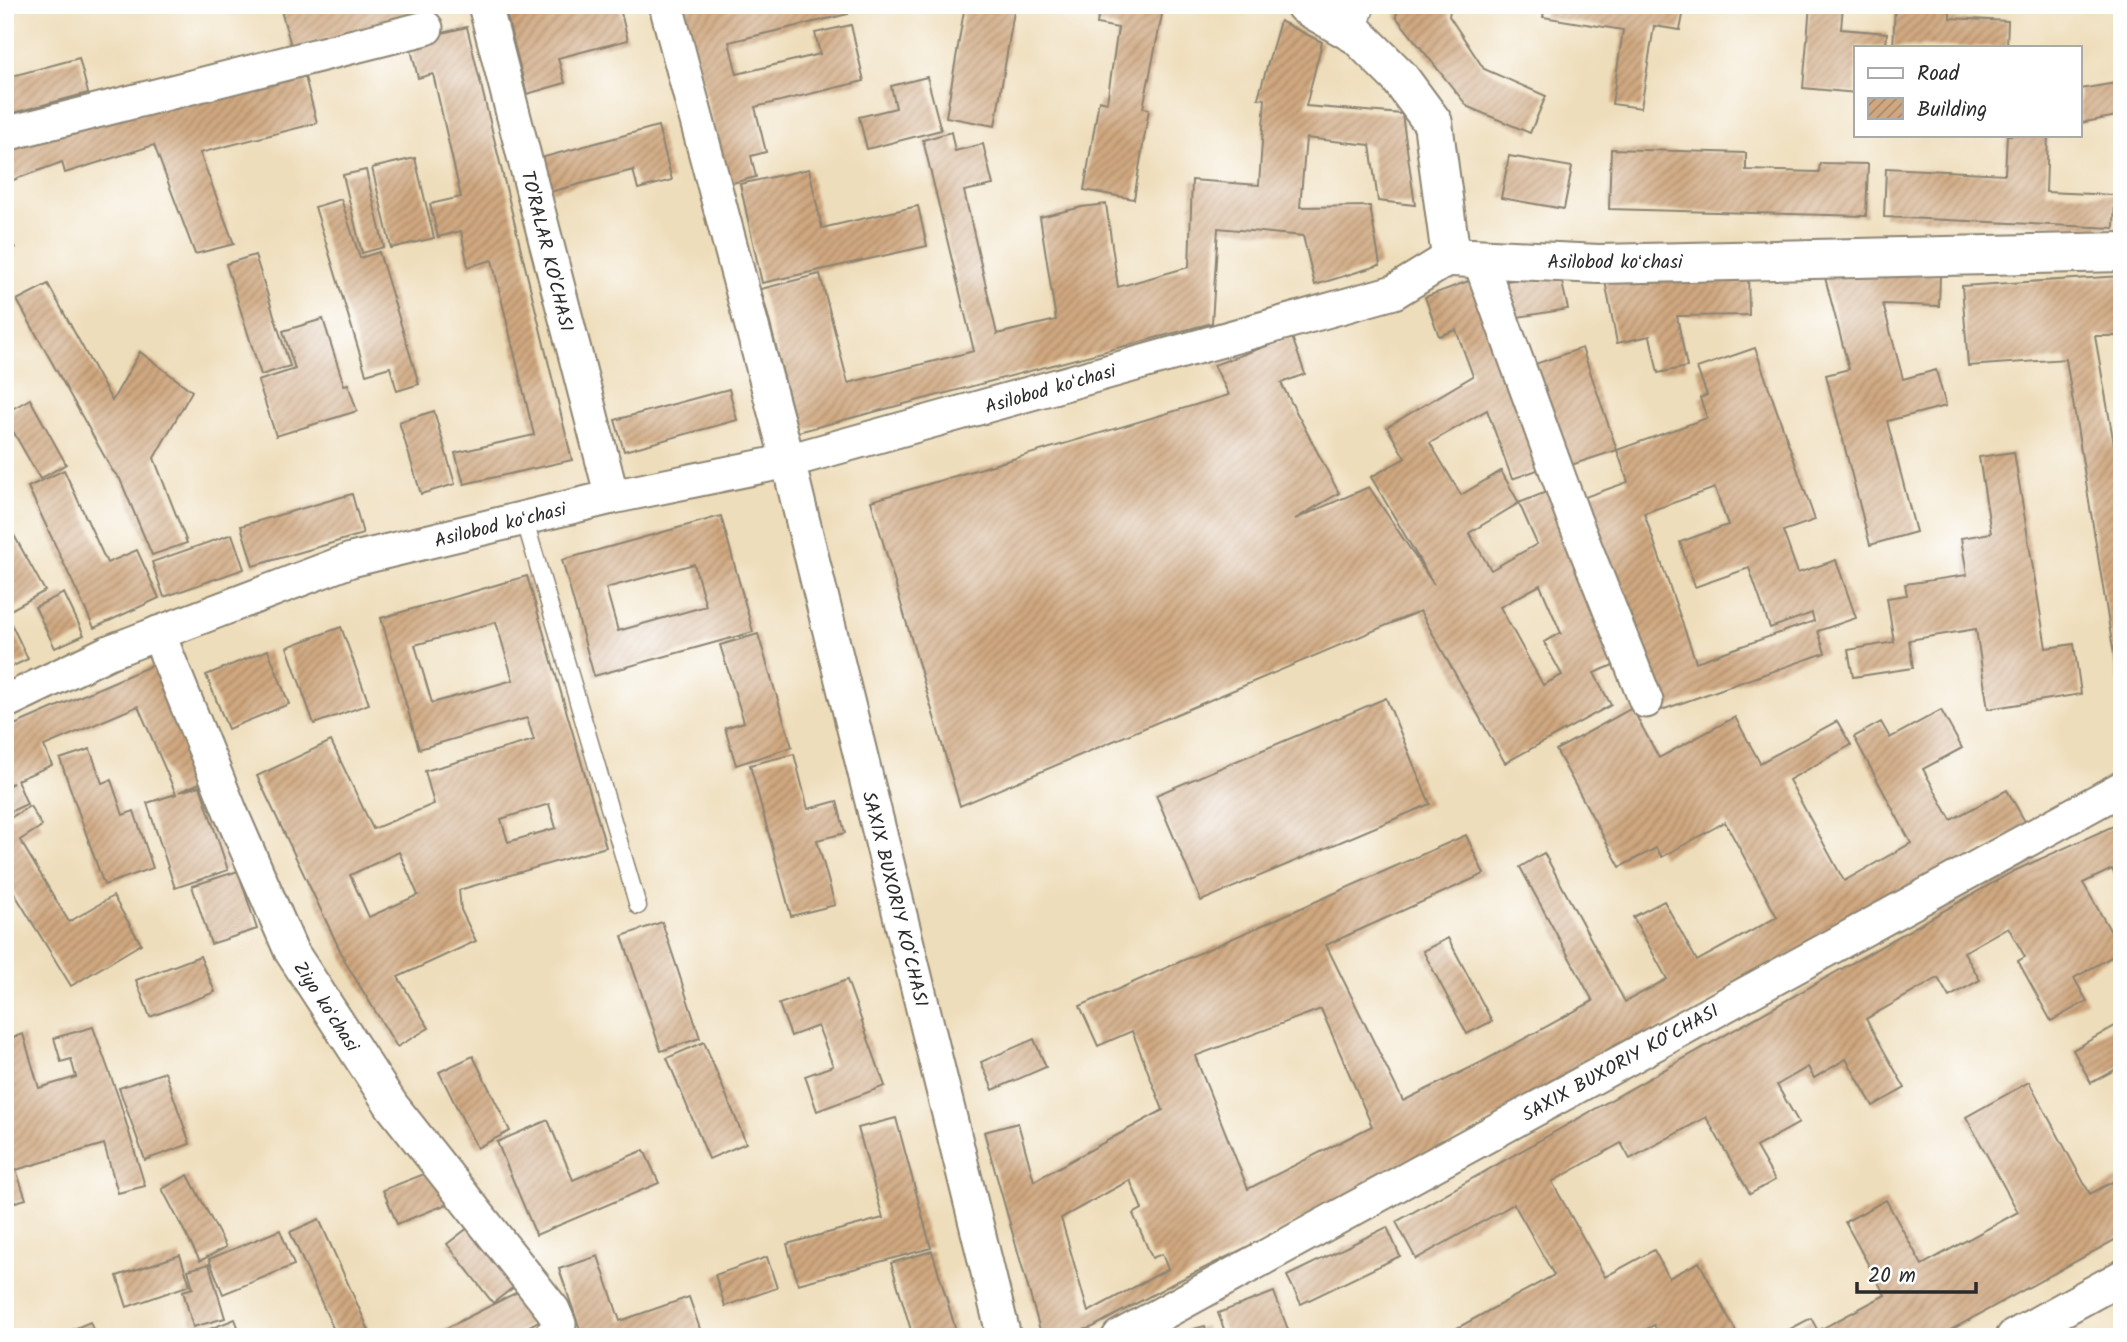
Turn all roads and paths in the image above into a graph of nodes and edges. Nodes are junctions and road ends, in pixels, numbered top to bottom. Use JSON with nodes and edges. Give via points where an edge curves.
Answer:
{"nodes":[{"id":1,"x":485,"y":5,"type":"edge"},
{"id":2,"x":666,"y":5,"type":"edge"},
{"id":3,"x":1306,"y":5,"type":"edge"},
{"id":4,"x":1362,"y":20,"type":"edge"},
{"id":5,"x":426,"y":28,"type":"dead end"},
{"id":6,"x":5,"y":134,"type":"edge"},
{"id":7,"x":2122,"y":252,"type":"edge"},
{"id":8,"x":1465,"y":258,"type":"junction"},
{"id":9,"x":788,"y":461,"type":"junction"},
{"id":10,"x":612,"y":497,"type":"junction"},
{"id":11,"x":524,"y":518,"type":"junction"},
{"id":12,"x":158,"y":633,"type":"junction"},
{"id":13,"x":1646,"y":701,"type":"dead end"},
{"id":14,"x":5,"y":702,"type":"edge"},
{"id":15,"x":2122,"y":788,"type":"edge"},
{"id":16,"x":638,"y":906,"type":"dead end"},
{"id":17,"x":2122,"y":1277,"type":"edge"},
{"id":18,"x":551,"y":1337,"type":"edge"},
{"id":19,"x":1004,"y":1337,"type":"edge"},
{"id":20,"x":1119,"y":1337,"type":"edge"},
{"id":21,"x":2013,"y":1337,"type":"edge"}],
"edges":[{"from":1,"to":10,"type":"street","name":"TO'RALAR KO'CHASI"},
{"from":2,"to":9,"type":"street","name":"SAXIX BUXORIY KO‘CHASI"},
{"from":3,"to":4,"type":"street"},
{"from":4,"to":8,"type":"street","via":[[1433,123]]},
{"from":5,"to":6,"type":"street"},
{"from":7,"to":8,"type":"street","name":"Asilobod koʻchasi","via":[[1599,264]]},
{"from":8,"to":9,"type":"street","name":"Asilobod koʻchasi","via":[[1394,292]]},
{"from":8,"to":13,"type":"street"},
{"from":9,"to":10,"type":"street","name":"Asilobod koʻchasi"},
{"from":9,"to":19,"type":"street","name":"SAXIX BUXORIY KO‘CHASI"},
{"from":10,"to":11,"type":"street","name":"Asilobod koʻchasi"},
{"from":11,"to":12,"type":"street","name":"Asilobod koʻchasi","via":[[351,560]]},
{"from":11,"to":16,"type":"lane"},
{"from":12,"to":14,"type":"street","name":"Asilobod koʻchasi"},
{"from":12,"to":18,"type":"street","name":"Ziyo koʻchasi","via":[[291,951],[392,1106],[553,1310],[559,1324]]},
{"from":15,"to":20,"type":"street","name":"SAXIX BUXORIY KO‘CHASI"},
{"from":17,"to":21,"type":"street"}]}
